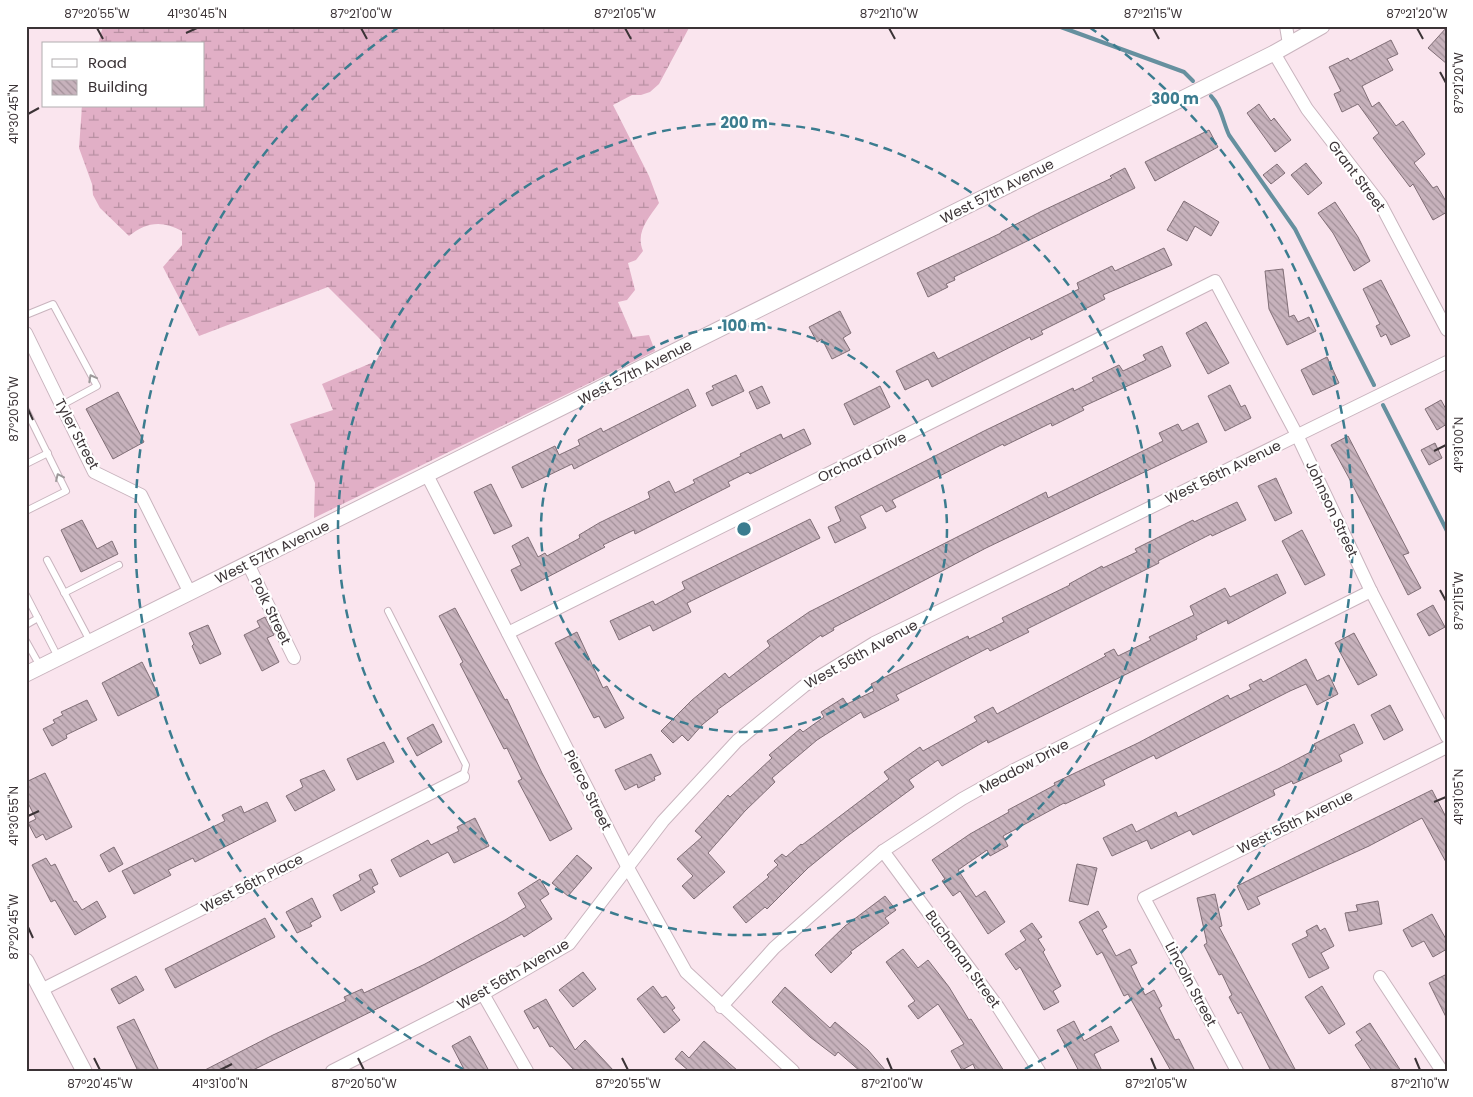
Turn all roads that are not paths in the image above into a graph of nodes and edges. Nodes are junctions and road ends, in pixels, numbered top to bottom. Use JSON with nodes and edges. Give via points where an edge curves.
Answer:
{"nodes":[{"id":1,"x":1286,"y":26,"type":"edge"},
{"id":2,"x":1322,"y":26,"type":"edge"},
{"id":3,"x":1289,"y":44,"type":"junction"},
{"id":4,"x":1274,"y":53,"type":"junction"},
{"id":5,"x":1215,"y":281,"type":"joint"},
{"id":6,"x":26,"y":315,"type":"edge"},
{"id":7,"x":1447,"y":330,"type":"edge"},
{"id":8,"x":26,"y":333,"type":"edge"},
{"id":9,"x":1447,"y":362,"type":"edge"},
{"id":10,"x":62,"y":405,"type":"junction"},
{"id":11,"x":26,"y":410,"type":"edge"},
{"id":12,"x":1297,"y":435,"type":"junction"},
{"id":13,"x":48,"y":453,"type":"junction"},
{"id":14,"x":26,"y":464,"type":"edge"},
{"id":15,"x":427,"y":476,"type":"junction"},
{"id":16,"x":26,"y":511,"type":"edge"},
{"id":17,"x":47,"y":560,"type":"dead end"},
{"id":18,"x":248,"y":564,"type":"junction"},
{"id":19,"x":119,"y":565,"type":"dead end"},
{"id":20,"x":1371,"y":591,"type":"junction"},
{"id":21,"x":64,"y":592,"type":"junction"},
{"id":22,"x":190,"y":593,"type":"junction"},
{"id":23,"x":26,"y":595,"type":"edge"},
{"id":24,"x":388,"y":611,"type":"dead end"},
{"id":25,"x":38,"y":618,"type":"junction"},
{"id":26,"x":26,"y":625,"type":"edge"},
{"id":27,"x":508,"y":633,"type":"junction"},
{"id":28,"x":26,"y":641,"type":"edge"},
{"id":29,"x":91,"y":642,"type":"junction"},
{"id":30,"x":59,"y":658,"type":"junction"},
{"id":31,"x":294,"y":658,"type":"dead end"},
{"id":32,"x":41,"y":667,"type":"junction"},
{"id":33,"x":26,"y":674,"type":"edge"},
{"id":34,"x":1447,"y":737,"type":"edge"},
{"id":35,"x":1447,"y":747,"type":"edge"},
{"id":36,"x":463,"y":777,"type":"joint"},
{"id":37,"x":883,"y":851,"type":"junction"},
{"id":38,"x":628,"y":868,"type":"junction"},
{"id":39,"x":1144,"y":898,"type":"joint"},
{"id":40,"x":26,"y":961,"type":"edge"},
{"id":41,"x":1380,"y":977,"type":"dead end"},
{"id":42,"x":42,"y":990,"type":"junction"},
{"id":43,"x":483,"y":994,"type":"junction"},
{"id":44,"x":721,"y":1007,"type":"junction"},
{"id":45,"x":84,"y":1071,"type":"edge"},
{"id":46,"x":332,"y":1071,"type":"edge"},
{"id":47,"x":527,"y":1071,"type":"edge"},
{"id":48,"x":793,"y":1071,"type":"edge"},
{"id":49,"x":1039,"y":1071,"type":"edge"},
{"id":50,"x":1237,"y":1071,"type":"edge"},
{"id":51,"x":1442,"y":1071,"type":"edge"}],
"edges":[{"from":1,"to":3,"type":"street"},
{"from":2,"to":3,"type":"street","name":"West 57th Avenue"},
{"from":3,"to":4,"type":"street","name":"West 57th Avenue"},
{"from":4,"to":7,"type":"street","name":"Grant Street","via":[[1307,109],[1380,204]]},
{"from":4,"to":15,"type":"street","name":"West 57th Avenue"},
{"from":5,"to":12,"type":"street","name":"Johnson Street"},
{"from":5,"to":27,"type":"street","name":"Orchard Drive"},
{"from":10,"to":6,"type":"lane","one_way":true,"via":[[97,386],[53,304]]},
{"from":8,"to":10,"type":"street","name":"Tyler Street"},
{"from":9,"to":12,"type":"street","name":"West 56th Avenue"},
{"from":10,"to":22,"type":"street","name":"Tyler Street","via":[[94,472],[141,495]]},
{"from":11,"to":13,"type":"lane"},
{"from":12,"to":20,"type":"street","name":"Johnson Street"},
{"from":12,"to":38,"type":"street","name":"West 56th Avenue","via":[[874,643],[804,686],[737,741],[663,821]]},
{"from":13,"to":14,"type":"lane"},
{"from":16,"to":13,"type":"lane","one_way":true,"via":[[66,492]]},
{"from":15,"to":18,"type":"street","name":"West 57th Avenue"},
{"from":15,"to":27,"type":"street","name":"Pierce Street"},
{"from":17,"to":21,"type":"lane"},
{"from":18,"to":22,"type":"street","name":"West 57th Avenue"},
{"from":18,"to":31,"type":"street","name":"Polk Street"},
{"from":19,"to":21,"type":"lane"},
{"from":20,"to":34,"type":"street","name":"Johnson Street"},
{"from":20,"to":37,"type":"street","name":"Meadow Drive","via":[[1012,771],[962,799]]},
{"from":21,"to":29,"type":"lane"},
{"from":22,"to":29,"type":"street","name":"West 57th Avenue"},
{"from":23,"to":25,"type":"lane"},
{"from":24,"to":36,"type":"lane","via":[[466,765]]},
{"from":25,"to":26,"type":"lane"},
{"from":25,"to":30,"type":"lane"},
{"from":27,"to":38,"type":"street","name":"Pierce Street"},
{"from":28,"to":32,"type":"lane"},
{"from":29,"to":30,"type":"street","name":"West 57th Avenue"},
{"from":30,"to":32,"type":"street","name":"West 57th Avenue"},
{"from":32,"to":33,"type":"street","name":"West 57th Avenue"},
{"from":35,"to":39,"type":"street","name":"West 55th Avenue"},
{"from":36,"to":42,"type":"street","name":"West 56th Place"},
{"from":37,"to":44,"type":"street","name":"Meadow Drive","via":[[774,948]]},
{"from":37,"to":49,"type":"street","name":"Buchanan Street","via":[[998,1007]]},
{"from":38,"to":43,"type":"street","name":"West 56th Avenue","via":[[569,944]]},
{"from":38,"to":44,"type":"street","name":"Pierce Street","via":[[686,972]]},
{"from":39,"to":50,"type":"street","name":"Lincoln Street"},
{"from":40,"to":42,"type":"street"},
{"from":41,"to":51,"type":"street"},
{"from":42,"to":45,"type":"street"},
{"from":43,"to":46,"type":"street","name":"West 56th Avenue"},
{"from":43,"to":47,"type":"street"},
{"from":44,"to":48,"type":"street","name":"Pierce Street"}]}
